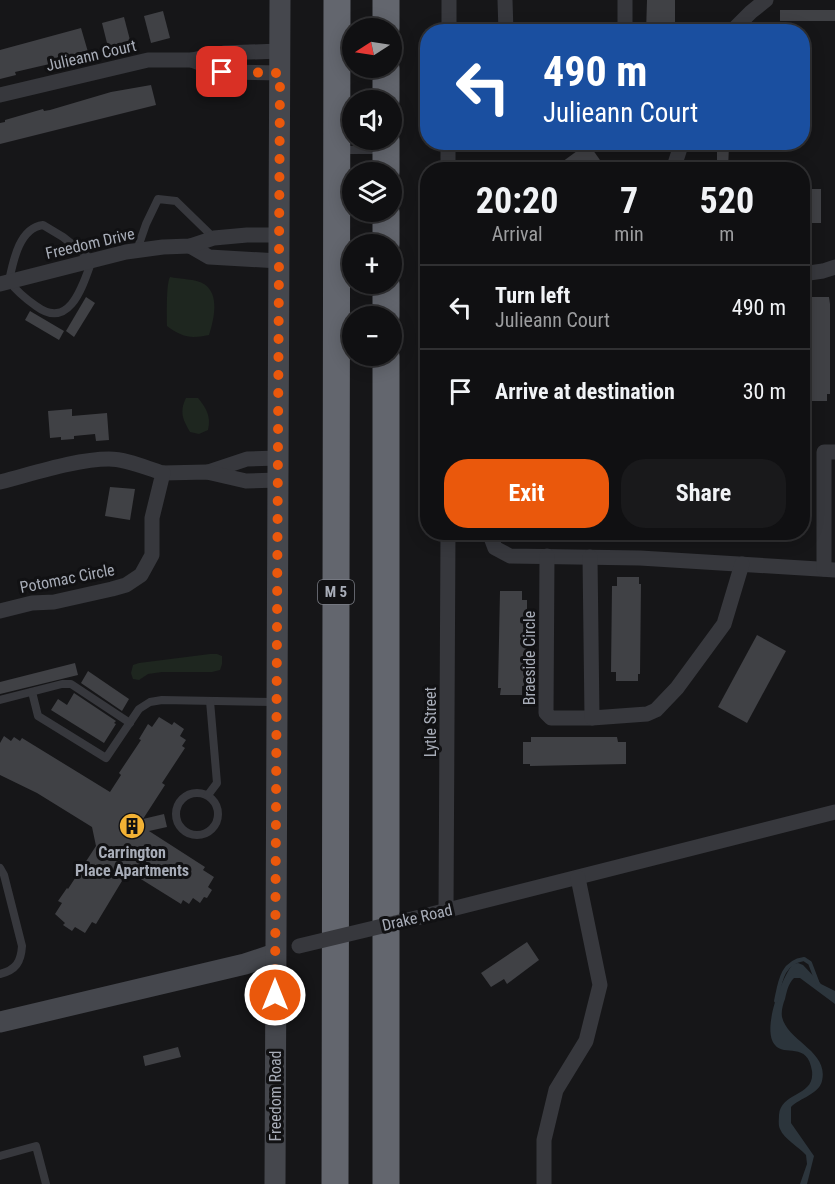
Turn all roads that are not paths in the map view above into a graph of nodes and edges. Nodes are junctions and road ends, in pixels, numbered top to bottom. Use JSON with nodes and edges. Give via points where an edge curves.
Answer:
{"nodes":[{"id":1,"x":280,"y":0,"type":"edge"},
{"id":2,"x":337,"y":0,"type":"edge"},
{"id":3,"x":386,"y":0,"type":"edge"},
{"id":4,"x":449,"y":0,"type":"edge"},
{"id":5,"x":505,"y":0,"type":"edge"},
{"id":6,"x":625,"y":0,"type":"edge"},
{"id":7,"x":766,"y":0,"type":"edge"},
{"id":8,"x":386,"y":18,"type":"edge"},
{"id":9,"x":448,"y":24,"type":"edge"},
{"id":10,"x":506,"y":24,"type":"edge"},
{"id":11,"x":625,"y":24,"type":"edge"},
{"id":12,"x":740,"y":24,"type":"edge"},
{"id":13,"x":280,"y":51,"type":"junction"},
{"id":14,"x":192,"y":60,"type":"junction"},
{"id":15,"x":280,"y":73,"type":"junction"},
{"id":16,"x":0,"y":95,"type":"edge"},
{"id":17,"x":337,"y":150,"type":"junction"},
{"id":18,"x":386,"y":154,"type":"edge"},
{"id":19,"x":279,"y":235,"type":"junction"},
{"id":20,"x":214,"y":238,"type":"junction"},
{"id":21,"x":190,"y":246,"type":"junction"},
{"id":22,"x":137,"y":250,"type":"junction"},
{"id":23,"x":92,"y":260,"type":"junction"},
{"id":24,"x":279,"y":261,"type":"junction"},
{"id":25,"x":835,"y":267,"type":"edge"},
{"id":26,"x":810,"y":273,"type":"edge"},
{"id":27,"x":4,"y":282,"type":"edge"},
{"id":28,"x":386,"y":366,"type":"edge"},
{"id":29,"x":835,"y":452,"type":"edge"},
{"id":30,"x":278,"y":458,"type":"junction"},
{"id":31,"x":207,"y":472,"type":"junction"},
{"id":32,"x":163,"y":473,"type":"junction"},
{"id":33,"x":278,"y":480,"type":"junction"},
{"id":34,"x":0,"y":483,"type":"edge"},
{"id":35,"x":448,"y":540,"type":"edge"},
{"id":36,"x":491,"y":540,"type":"edge"},
{"id":37,"x":547,"y":556,"type":"junction"},
{"id":38,"x":590,"y":556,"type":"junction"},
{"id":39,"x":742,"y":564,"type":"junction"},
{"id":40,"x":830,"y":569,"type":"edge"},
{"id":41,"x":0,"y":611,"type":"edge"},
{"id":42,"x":32,"y":692,"type":"junction"},
{"id":43,"x":0,"y":700,"type":"edge"},
{"id":44,"x":210,"y":701,"type":"junction"},
{"id":45,"x":276,"y":702,"type":"junction"},
{"id":46,"x":592,"y":718,"type":"junction"},
{"id":47,"x":130,"y":723,"type":"junction"},
{"id":48,"x":208,"y":795,"type":"junction"},
{"id":49,"x":835,"y":812,"type":"edge"},
{"id":50,"x":0,"y":868,"type":"edge"},
{"id":51,"x":578,"y":878,"type":"junction"},
{"id":52,"x":446,"y":911,"type":"junction"},
{"id":53,"x":275,"y":954,"type":"junction"},
{"id":54,"x":0,"y":974,"type":"edge"},
{"id":55,"x":0,"y":1022,"type":"edge"},
{"id":56,"x":0,"y":1156,"type":"edge"},
{"id":57,"x":46,"y":1184,"type":"edge"},
{"id":58,"x":275,"y":1184,"type":"edge"},
{"id":59,"x":335,"y":1184,"type":"edge"},
{"id":60,"x":386,"y":1184,"type":"edge"},
{"id":61,"x":544,"y":1184,"type":"edge"}],
"edges":[{"from":1,"to":13,"type":"street","name":"Freedom Road"},
{"from":2,"to":17,"type":"highway","number":"M 5"},
{"from":3,"to":8,"type":"highway"},
{"from":4,"to":9,"type":"street"},
{"from":5,"to":10,"type":"street"},
{"from":6,"to":11,"type":"street"},
{"from":7,"to":12,"type":"street"},
{"from":13,"to":14,"type":"street","name":"Julieann Court","via":[[224,53]]},
{"from":13,"to":15,"type":"street","name":"Freedom Road"},
{"from":14,"to":15,"type":"street","name":"Julieann Court","via":[[222,72]]},
{"from":14,"to":16,"type":"street","name":"Julieann Court","via":[[148,60]]},
{"from":15,"to":19,"type":"street","name":"Freedom Road"},
{"from":17,"to":18,"type":"lane"},
{"from":17,"to":59,"type":"highway","number":"M 5"},
{"from":19,"to":20,"type":"street","name":"Freedom Drive"},
{"from":19,"to":24,"type":"street","name":"Freedom Road"},
{"from":20,"to":21,"type":"street","name":"Freedom Drive"},
{"from":20,"to":22,"type":"lane","via":[[176,201],[158,199]]},
{"from":21,"to":22,"type":"street","name":"Freedom Drive"},
{"from":21,"to":24,"type":"street","name":"Freedom Drive","via":[[209,257]]},
{"from":22,"to":23,"type":"street","name":"Freedom Drive"},
{"from":23,"to":27,"type":"street","name":"Freedom Drive"},
{"from":23,"to":27,"type":"lane","via":[[83,285],[70,307],[61,313],[45,312]]},
{"from":23,"to":27,"type":"lane","via":[[50,229],[36,226],[19,247]]},
{"from":24,"to":30,"type":"street","name":"Freedom Road"},
{"from":25,"to":26,"type":"street"},
{"from":28,"to":60,"type":"highway"},
{"from":29,"to":40,"type":"street","via":[[824,452]]},
{"from":30,"to":31,"type":"street","via":[[247,459]]},
{"from":30,"to":33,"type":"street","name":"Freedom Road"},
{"from":31,"to":32,"type":"street"},
{"from":31,"to":33,"type":"street","via":[[246,481]]},
{"from":32,"to":34,"type":"street","via":[[111,459]]},
{"from":32,"to":41,"type":"street","name":"Potomac Circle","via":[[152,518],[152,555],[141,575],[119,587]]},
{"from":33,"to":45,"type":"street","name":"Freedom Road"},
{"from":35,"to":52,"type":"street","name":"Lytle Street"},
{"from":36,"to":37,"type":"street","via":[[500,553],[510,556]]},
{"from":37,"to":38,"type":"street"},
{"from":37,"to":46,"type":"street","name":"Braeside Circle","via":[[546,713],[551,718]]},
{"from":38,"to":39,"type":"street"},
{"from":38,"to":46,"type":"street"},
{"from":39,"to":40,"type":"street"},
{"from":39,"to":46,"type":"street","name":"Braeside Circle","via":[[724,624],[656,710]]},
{"from":42,"to":43,"type":"lane"},
{"from":42,"to":47,"type":"lane","via":[[71,684]]},
{"from":42,"to":47,"type":"lane","via":[[38,716],[106,758]]},
{"from":44,"to":45,"type":"lane"},
{"from":44,"to":47,"type":"lane","via":[[150,702],[139,709]]},
{"from":44,"to":48,"type":"lane","via":[[217,783]]},
{"from":45,"to":53,"type":"street","name":"Freedom Road"},
{"from":48,"to":48,"type":"lane","via":[[192,793],[178,802],[179,827],[194,835],[210,831],[218,809]]},
{"from":49,"to":51,"type":"street","name":"Drake Road"},
{"from":50,"to":54,"type":"lane","via":[[22,946],[17,966]]},
{"from":51,"to":52,"type":"street","name":"Drake Road"},
{"from":51,"to":61,"type":"street","via":[[600,985],[586,1041],[556,1090],[544,1140]]},
{"from":52,"to":53,"type":"street","name":"Drake Road","bridge":true},
{"from":53,"to":55,"type":"street","name":"Drake Road"},
{"from":53,"to":58,"type":"street","name":"Freedom Road"},
{"from":56,"to":57,"type":"lane","via":[[36,1146]]}]}
